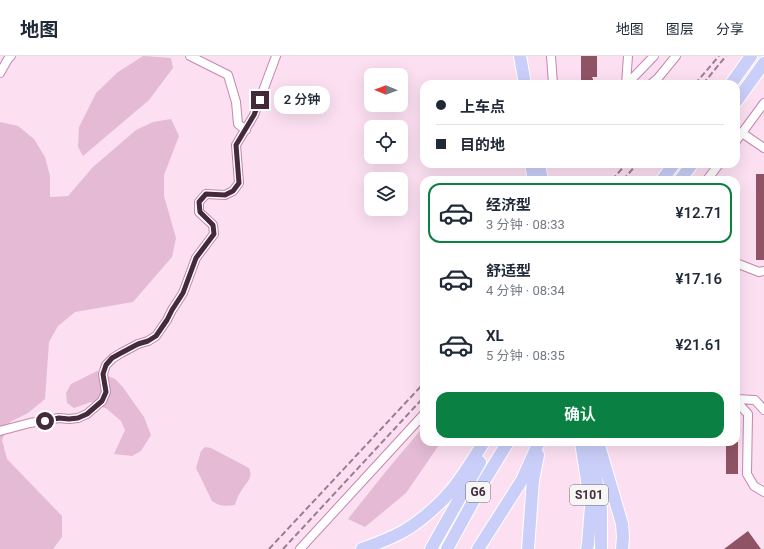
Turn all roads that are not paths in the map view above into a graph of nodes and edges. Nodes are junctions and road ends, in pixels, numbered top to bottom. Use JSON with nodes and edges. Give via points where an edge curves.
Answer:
{"nodes":[{"id":1,"x":11,"y":56,"type":"edge"},
{"id":2,"x":190,"y":56,"type":"edge"},
{"id":3,"x":276,"y":56,"type":"edge"},
{"id":4,"x":511,"y":56,"type":"edge"},
{"id":5,"x":520,"y":56,"type":"edge"},
{"id":6,"x":551,"y":56,"type":"edge"},
{"id":7,"x":628,"y":56,"type":"edge"},
{"id":8,"x":654,"y":56,"type":"edge"},
{"id":9,"x":676,"y":56,"type":"edge"},
{"id":10,"x":751,"y":56,"type":"edge"},
{"id":11,"x":764,"y":63,"type":"edge"},
{"id":12,"x":0,"y":73,"type":"edge"},
{"id":13,"x":515,"y":80,"type":"edge"},
{"id":14,"x":524,"y":80,"type":"edge"},
{"id":15,"x":553,"y":80,"type":"edge"},
{"id":16,"x":627,"y":80,"type":"edge"},
{"id":17,"x":631,"y":80,"type":"edge"},
{"id":18,"x":656,"y":80,"type":"edge"},
{"id":19,"x":734,"y":80,"type":"edge"},
{"id":20,"x":740,"y":96,"type":"edge"},
{"id":21,"x":764,"y":103,"type":"edge"},
{"id":22,"x":246,"y":130,"type":"junction"},
{"id":23,"x":742,"y":133,"type":"junction"},
{"id":24,"x":740,"y":136,"type":"edge"},
{"id":25,"x":764,"y":148,"type":"edge"},
{"id":26,"x":740,"y":265,"type":"edge"},
{"id":27,"x":764,"y":271,"type":"edge"},
{"id":28,"x":740,"y":400,"type":"edge"},
{"id":29,"x":740,"y":405,"type":"edge"},
{"id":30,"x":764,"y":410,"type":"edge"},
{"id":31,"x":420,"y":418,"type":"edge"},
{"id":32,"x":0,"y":431,"type":"edge"},
{"id":33,"x":482,"y":446,"type":"edge"},
{"id":34,"x":490,"y":446,"type":"edge"},
{"id":35,"x":506,"y":446,"type":"edge"},
{"id":36,"x":537,"y":446,"type":"edge"},
{"id":37,"x":539,"y":446,"type":"edge"},
{"id":38,"x":582,"y":446,"type":"edge"},
{"id":39,"x":591,"y":446,"type":"edge"},
{"id":40,"x":599,"y":446,"type":"edge"},
{"id":41,"x":764,"y":492,"type":"edge"},
{"id":42,"x":481,"y":545,"type":"edge"},
{"id":43,"x":433,"y":546,"type":"edge"},
{"id":44,"x":449,"y":546,"type":"edge"},
{"id":45,"x":300,"y":549,"type":"edge"},
{"id":46,"x":362,"y":549,"type":"edge"},
{"id":47,"x":528,"y":549,"type":"edge"},
{"id":48,"x":587,"y":549,"type":"edge"},
{"id":49,"x":601,"y":549,"type":"edge"},
{"id":50,"x":622,"y":549,"type":"edge"}],
"edges":[{"from":1,"to":12,"type":"street"},
{"from":2,"to":22,"type":"street","via":[[228,75],[236,102],[238,124]]},
{"from":3,"to":22,"type":"street"},
{"from":4,"to":13,"type":"highway"},
{"from":5,"to":14,"type":"highway"},
{"from":6,"to":15,"type":"street"},
{"from":7,"to":16,"type":"street"},
{"from":8,"to":17,"type":"street"},
{"from":9,"to":18,"type":"street"},
{"from":10,"to":19,"type":"highway"},
{"from":11,"to":20,"type":"highway"},
{"from":21,"to":23,"type":"street"},
{"from":22,"to":32,"type":"street","via":[[236,145],[239,183],[233,191],[225,195],[206,194],[199,202],[200,212],[213,225],[214,234],[196,258],[183,293],[156,336],[112,358],[103,374],[106,392],[102,401],[87,414],[78,418],[52,419]]},
{"from":23,"to":24,"type":"street"},
{"from":23,"to":25,"type":"street"},
{"from":26,"to":27,"type":"street","via":[[759,272]]},
{"from":28,"to":30,"type":"street","via":[[755,400]]},
{"from":29,"to":41,"type":"street","via":[[748,414],[747,474],[754,486]]},
{"from":31,"to":45,"type":"street"},
{"from":33,"to":46,"type":"highway","via":[[449,493],[428,514],[403,532]]},
{"from":34,"to":43,"type":"highway","number":"G6"},
{"from":35,"to":44,"type":"highway","number":"G6"},
{"from":36,"to":42,"type":"highway","via":[[522,480]]},
{"from":37,"to":47,"type":"highway","via":[[533,480]]},
{"from":38,"to":48,"type":"highway","number":"S101","via":[[591,506]]},
{"from":39,"to":49,"type":"highway","number":"S101","via":[[601,509]]},
{"from":40,"to":50,"type":"highway","via":[[623,530]]}]}
